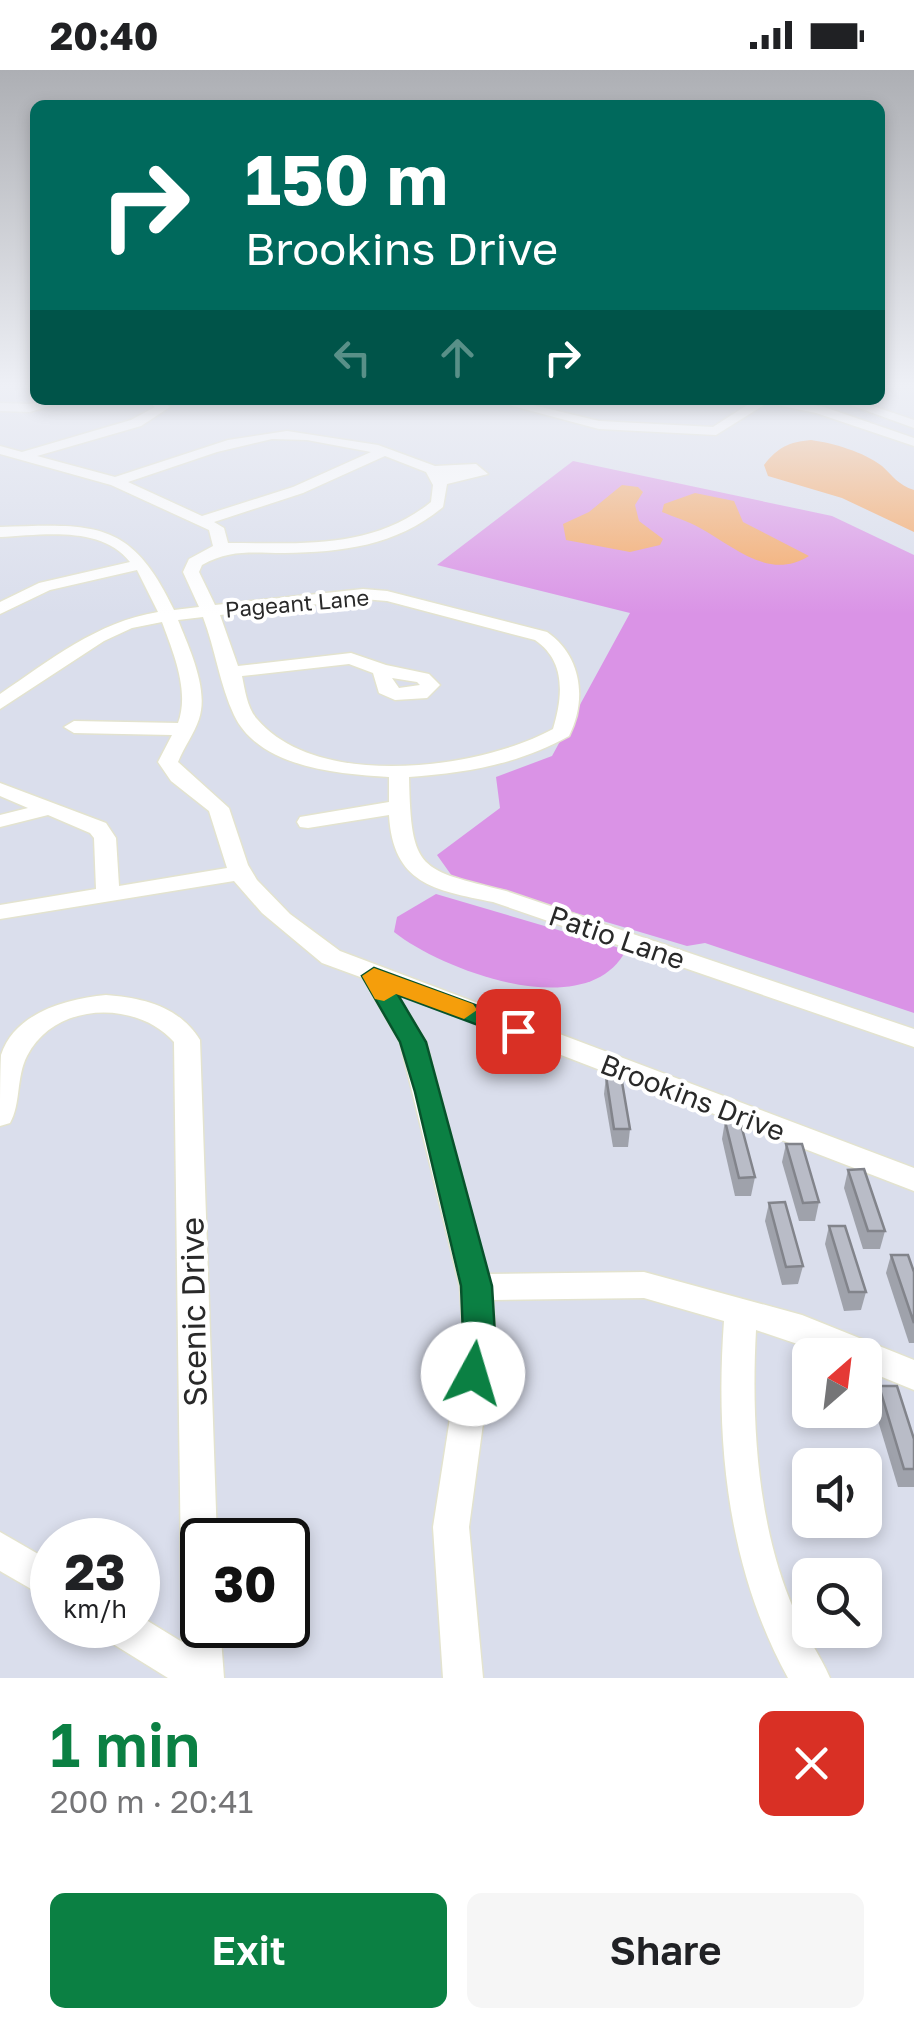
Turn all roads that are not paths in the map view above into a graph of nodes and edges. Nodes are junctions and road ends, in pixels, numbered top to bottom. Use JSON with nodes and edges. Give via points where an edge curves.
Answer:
{"nodes":[{"id":1,"x":52,"y":463,"type":"edge"},
{"id":2,"x":171,"y":463,"type":"edge"},
{"id":3,"x":358,"y":463,"type":"edge"},
{"id":4,"x":407,"y":463,"type":"edge"},
{"id":5,"x":116,"y":482,"type":"junction"},
{"id":6,"x":204,"y":520,"type":"junction"},
{"id":7,"x":0,"y":532,"type":"edge"},
{"id":8,"x":221,"y":548,"type":"junction"},
{"id":9,"x":142,"y":564,"type":"junction"},
{"id":10,"x":0,"y":608,"type":"edge"},
{"id":11,"x":211,"y":611,"type":"junction"},
{"id":12,"x":169,"y":616,"type":"junction"},
{"id":13,"x":381,"y":670,"type":"dead end"},
{"id":14,"x":231,"y":672,"type":"junction"},
{"id":15,"x":0,"y":702,"type":"edge"},
{"id":16,"x":74,"y":727,"type":"dead end"},
{"id":17,"x":182,"y":728,"type":"junction"},
{"id":18,"x":399,"y":773,"type":"junction"},
{"id":19,"x":0,"y":788,"type":"edge"},
{"id":20,"x":398,"y":807,"type":"junction"},
{"id":21,"x":52,"y":808,"type":"junction"},
{"id":22,"x":0,"y":821,"type":"edge"},
{"id":23,"x":308,"y":822,"type":"dead end"},
{"id":24,"x":240,"y":873,"type":"junction"},
{"id":25,"x":108,"y":892,"type":"junction"},
{"id":26,"x":0,"y":912,"type":"edge"},
{"id":27,"x":374,"y":976,"type":"junction"},
{"id":28,"x":914,"y":1038,"type":"edge"},
{"id":29,"x":0,"y":1116,"type":"edge"},
{"id":30,"x":914,"y":1180,"type":"edge"},
{"id":31,"x":476,"y":1286,"type":"junction"},
{"id":32,"x":741,"y":1310,"type":"junction"},
{"id":33,"x":914,"y":1375,"type":"edge"},
{"id":34,"x":0,"y":1550,"type":"edge"},
{"id":35,"x":30,"y":1569,"type":"edge"},
{"id":36,"x":155,"y":1648,"type":"edge"},
{"id":37,"x":203,"y":1678,"type":"edge"},
{"id":38,"x":463,"y":1678,"type":"edge"},
{"id":39,"x":810,"y":1678,"type":"edge"}],
"edges":[{"from":1,"to":5,"type":"street"},
{"from":2,"to":5,"type":"street"},
{"from":3,"to":6,"type":"street"},
{"from":4,"to":8,"type":"street","via":[[437,476],[438,504],[394,536]]},
{"from":5,"to":6,"type":"street"},
{"from":6,"to":8,"type":"street","via":[[216,528]]},
{"from":7,"to":9,"type":"street","name":"Brookins Drive","via":[[94,535],[129,548]]},
{"from":8,"to":11,"type":"street","via":[[190,572]]},
{"from":9,"to":10,"type":"street","via":[[45,586]]},
{"from":9,"to":12,"type":"street","name":"Brookins Drive"},
{"from":11,"to":12,"type":"street","name":"Pageant Lane"},
{"from":11,"to":14,"type":"street"},
{"from":11,"to":18,"type":"street","name":"Pageant Lane","via":[[375,595],[556,644],[570,668],[562,732],[526,754]]},
{"from":12,"to":15,"type":"street","name":"Pageant Lane","via":[[121,625]]},
{"from":12,"to":17,"type":"street","name":"Brookins Drive","via":[[192,702]]},
{"from":13,"to":14,"type":"street","via":[[351,658]]},
{"from":14,"to":18,"type":"street","via":[[246,720],[264,738],[314,761]]},
{"from":16,"to":17,"type":"street"},
{"from":17,"to":24,"type":"street","name":"Brookins Drive","via":[[168,762],[186,786],[221,812]]},
{"from":18,"to":20,"type":"street","name":"Patio Lane"},
{"from":19,"to":21,"type":"street"},
{"from":20,"to":23,"type":"street"},
{"from":20,"to":28,"type":"street","name":"Patio Lane","via":[[404,851],[412,868],[432,882],[498,896]]},
{"from":21,"to":22,"type":"street"},
{"from":21,"to":25,"type":"street","via":[[98,828]]},
{"from":24,"to":25,"type":"street"},
{"from":24,"to":27,"type":"street","name":"Brookins Drive","via":[[278,915],[331,957]]},
{"from":25,"to":26,"type":"street"},
{"from":27,"to":30,"type":"street","name":"Brookins Drive"},
{"from":27,"to":31,"type":"street","via":[[413,1042]]},
{"from":29,"to":37,"type":"street","name":"Scenic Drive","via":[[3,1080],[22,1040],[45,1020],[106,1004],[136,1005],[162,1013],[186,1040]]},
{"from":31,"to":32,"type":"street","via":[[644,1285]]},
{"from":31,"to":38,"type":"street","via":[[479,1335],[451,1528]]},
{"from":32,"to":33,"type":"street"},
{"from":32,"to":39,"type":"street","via":[[736,1370],[753,1535],[777,1616]]},
{"from":34,"to":35,"type":"street"},
{"from":36,"to":37,"type":"street"}]}
